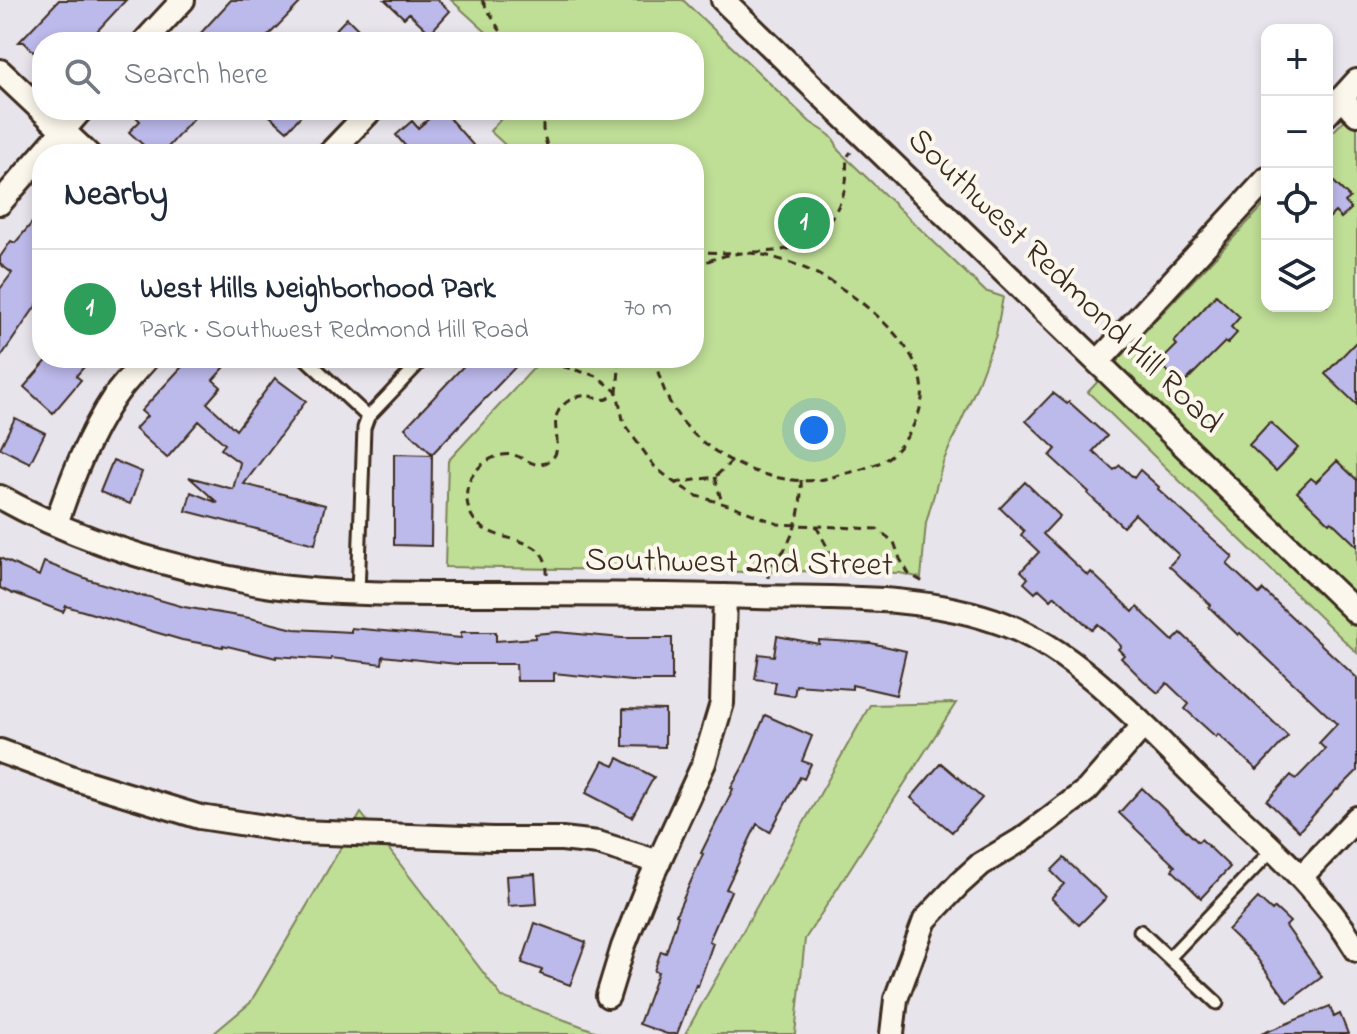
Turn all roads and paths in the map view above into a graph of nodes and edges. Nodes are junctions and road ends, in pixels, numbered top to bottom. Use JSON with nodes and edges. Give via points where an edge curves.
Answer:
{"nodes":[{"id":1,"x":183,"y":0,"type":"edge"},
{"id":2,"x":482,"y":0,"type":"edge"},
{"id":3,"x":723,"y":0,"type":"edge"},
{"id":4,"x":153,"y":32,"type":"edge"},
{"id":5,"x":502,"y":32,"type":"edge"},
{"id":6,"x":0,"y":71,"type":"edge"},
{"id":7,"x":1357,"y":81,"type":"edge"},
{"id":8,"x":32,"y":101,"type":"edge"},
{"id":9,"x":1342,"y":109,"type":"edge"},
{"id":10,"x":52,"y":120,"type":"edge"},
{"id":11,"x":72,"y":120,"type":"edge"},
{"id":12,"x":361,"y":120,"type":"edge"},
{"id":13,"x":543,"y":120,"type":"edge"},
{"id":14,"x":63,"y":130,"type":"junction"},
{"id":15,"x":865,"y":138,"type":"junction"},
{"id":16,"x":51,"y":144,"type":"edge"},
{"id":17,"x":78,"y":144,"type":"edge"},
{"id":18,"x":339,"y":144,"type":"edge"},
{"id":19,"x":546,"y":144,"type":"edge"},
{"id":20,"x":32,"y":166,"type":"edge"},
{"id":21,"x":1261,"y":185,"type":"edge"},
{"id":22,"x":0,"y":203,"type":"edge"},
{"id":23,"x":704,"y":252,"type":"edge"},
{"id":24,"x":745,"y":253,"type":"junction"},
{"id":25,"x":704,"y":262,"type":"edge"},
{"id":26,"x":1098,"y":362,"type":"junction"},
{"id":27,"x":139,"y":368,"type":"edge"},
{"id":28,"x":316,"y":368,"type":"edge"},
{"id":29,"x":415,"y":368,"type":"edge"},
{"id":30,"x":568,"y":368,"type":"edge"},
{"id":31,"x":619,"y":368,"type":"edge"},
{"id":32,"x":656,"y":368,"type":"edge"},
{"id":33,"x":617,"y":392,"type":"junction"},
{"id":34,"x":368,"y":417,"type":"junction"},
{"id":35,"x":732,"y":461,"type":"junction"},
{"id":36,"x":715,"y":477,"type":"junction"},
{"id":37,"x":801,"y":479,"type":"junction"},
{"id":38,"x":675,"y":483,"type":"junction"},
{"id":39,"x":0,"y":497,"type":"edge"},
{"id":40,"x":722,"y":503,"type":"junction"},
{"id":41,"x":56,"y":524,"type":"junction"},
{"id":42,"x":795,"y":525,"type":"junction"},
{"id":43,"x":816,"y":526,"type":"junction"},
{"id":44,"x":831,"y":554,"type":"dead end"},
{"id":45,"x":925,"y":583,"type":"dead end"},
{"id":46,"x":358,"y":593,"type":"junction"},
{"id":47,"x":547,"y":594,"type":"junction"},
{"id":48,"x":725,"y":596,"type":"junction"},
{"id":49,"x":768,"y":597,"type":"junction"},
{"id":50,"x":1357,"y":613,"type":"edge"},
{"id":51,"x":1143,"y":726,"type":"junction"},
{"id":52,"x":0,"y":751,"type":"edge"},
{"id":53,"x":1357,"y":818,"type":"edge"},
{"id":54,"x":1272,"y":850,"type":"junction"},
{"id":55,"x":659,"y":862,"type":"junction"},
{"id":56,"x":1301,"y":877,"type":"junction"},
{"id":57,"x":1140,"y":931,"type":"dead end"},
{"id":58,"x":1357,"y":950,"type":"edge"},
{"id":59,"x":1169,"y":958,"type":"junction"},
{"id":60,"x":608,"y":996,"type":"dead end"},
{"id":61,"x":1217,"y":1003,"type":"dead end"},
{"id":62,"x":892,"y":1034,"type":"edge"}],
"edges":[{"from":1,"to":4,"type":"street"},
{"from":2,"to":5,"type":"path"},
{"from":3,"to":15,"type":"street","name":"Southwest Redmond Hill Road"},
{"from":6,"to":8,"type":"street"},
{"from":7,"to":9,"type":"street"},
{"from":10,"to":14,"type":"street"},
{"from":11,"to":14,"type":"street"},
{"from":12,"to":18,"type":"street"},
{"from":13,"to":19,"type":"path"},
{"from":14,"to":16,"type":"street"},
{"from":14,"to":17,"type":"street"},
{"from":15,"to":24,"type":"path","via":[[847,157],[840,204],[824,227],[795,247]]},
{"from":15,"to":26,"type":"street","name":"Southwest Redmond Hill Road"},
{"from":20,"to":22,"type":"street"},
{"from":21,"to":26,"type":"street"},
{"from":23,"to":24,"type":"path"},
{"from":24,"to":25,"type":"path"},
{"from":24,"to":37,"type":"path","via":[[808,269],[865,303],[900,341],[922,384],[921,409],[909,437],[884,460],[819,480]]},
{"from":26,"to":50,"type":"street","name":"Southwest Redmond Hill Road"},
{"from":27,"to":41,"type":"street","via":[[95,429]]},
{"from":28,"to":34,"type":"lane"},
{"from":29,"to":34,"type":"lane"},
{"from":30,"to":33,"type":"path","via":[[597,376]]},
{"from":31,"to":33,"type":"path"},
{"from":32,"to":35,"type":"path","via":[[661,386],[688,428]]},
{"from":33,"to":38,"type":"path","via":[[624,424],[655,467]]},
{"from":33,"to":47,"type":"path","via":[[608,399],[575,397],[565,403],[557,413],[558,449],[551,459],[534,464],[512,455],[498,456],[473,473],[468,486],[469,512],[478,526],[537,550],[548,566]]},
{"from":34,"to":46,"type":"lane","via":[[362,448]]},
{"from":35,"to":36,"type":"path"},
{"from":35,"to":37,"type":"path"},
{"from":36,"to":38,"type":"path"},
{"from":36,"to":40,"type":"path"},
{"from":37,"to":42,"type":"path"},
{"from":38,"to":40,"type":"path"},
{"from":39,"to":41,"type":"street","name":"Southwest 2nd Street"},
{"from":40,"to":42,"type":"path"},
{"from":41,"to":46,"type":"street","name":"Southwest 2nd Street","via":[[180,567],[271,586]]},
{"from":42,"to":43,"type":"path"},
{"from":42,"to":49,"type":"path","via":[[768,570]]},
{"from":43,"to":44,"type":"path"},
{"from":43,"to":45,"type":"path","via":[[877,529],[894,542],[909,574]]},
{"from":46,"to":47,"type":"street","name":"Southwest 2nd Street"},
{"from":47,"to":48,"type":"street","name":"Southwest 2nd Street"},
{"from":48,"to":49,"type":"street","name":"Southwest 2nd Street"},
{"from":48,"to":55,"type":"street","via":[[722,703],[704,763]]},
{"from":49,"to":51,"type":"street","name":"Southwest 2nd Street","via":[[930,604],[1006,625],[1050,647]]},
{"from":51,"to":54,"type":"street","name":"Southwest 2nd Street"},
{"from":51,"to":62,"type":"street","via":[[1087,790],[981,864],[925,920],[896,999]]},
{"from":52,"to":55,"type":"street","via":[[200,817],[299,832],[562,839],[598,843]]},
{"from":53,"to":56,"type":"street"},
{"from":54,"to":56,"type":"street","name":"Southwest 2nd Street"},
{"from":54,"to":59,"type":"lane"},
{"from":55,"to":60,"type":"street"},
{"from":56,"to":58,"type":"street","name":"Southwest 2nd Street"},
{"from":57,"to":59,"type":"lane"},
{"from":59,"to":61,"type":"lane"}]}
